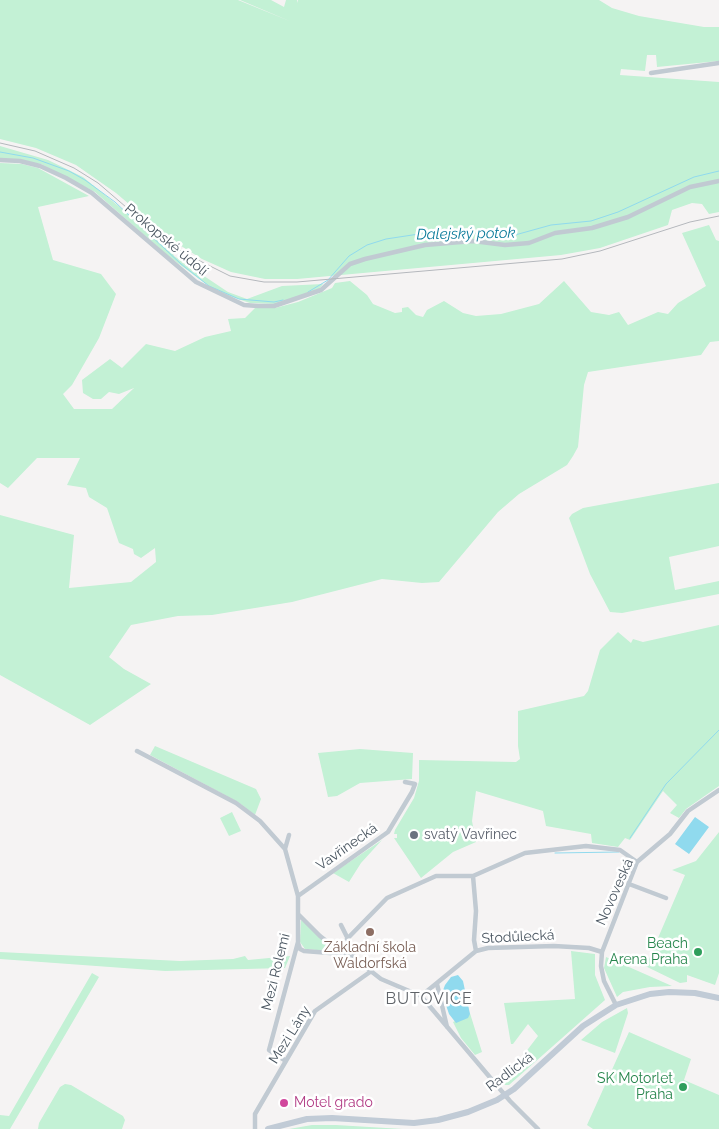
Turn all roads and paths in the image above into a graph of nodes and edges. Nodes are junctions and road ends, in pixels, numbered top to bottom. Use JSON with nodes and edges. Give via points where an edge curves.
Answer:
{"nodes":[{"id":1,"x":719,"y":63,"type":"edge"},
{"id":2,"x":651,"y":73,"type":"dead end"},
{"id":3,"x":0,"y":160,"type":"edge"},
{"id":4,"x":719,"y":181,"type":"edge"},
{"id":5,"x":137,"y":751,"type":"dead end"},
{"id":6,"x":405,"y":782,"type":"dead end"},
{"id":7,"x":719,"y":790,"type":"edge"},
{"id":8,"x":289,"y":834,"type":"dead end"},
{"id":9,"x":285,"y":849,"type":"junction"},
{"id":10,"x":638,"y":862,"type":"junction"},
{"id":11,"x":473,"y":876,"type":"junction"},
{"id":12,"x":629,"y":884,"type":"junction"},
{"id":13,"x":298,"y":896,"type":"junction"},
{"id":14,"x":666,"y":898,"type":"dead end"},
{"id":15,"x":299,"y":915,"type":"junction"},
{"id":16,"x":341,"y":925,"type":"dead end"},
{"id":17,"x":347,"y":939,"type":"junction"},
{"id":18,"x":298,"y":942,"type":"junction"},
{"id":19,"x":476,"y":951,"type":"junction"},
{"id":20,"x":602,"y":952,"type":"junction"},
{"id":21,"x":343,"y":954,"type":"junction"},
{"id":22,"x":354,"y":958,"type":"junction"},
{"id":23,"x":370,"y":972,"type":"junction"},
{"id":24,"x":437,"y":984,"type":"junction"},
{"id":25,"x":421,"y":996,"type":"junction"},
{"id":26,"x":719,"y":998,"type":"edge"},
{"id":27,"x":616,"y":1005,"type":"junction"},
{"id":28,"x":449,"y":1032,"type":"junction"},
{"id":29,"x":286,"y":1061,"type":"junction"},
{"id":30,"x":504,"y":1095,"type":"junction"},
{"id":31,"x":255,"y":1129,"type":"edge"},
{"id":32,"x":268,"y":1129,"type":"edge"},
{"id":33,"x":538,"y":1129,"type":"edge"}],
"edges":[{"from":1,"to":2,"type":"street"},
{"from":3,"to":4,"type":"street","name":"Prokopské údolí","via":[[40,166],[66,178],[92,193],[196,282],[244,305],[258,306],[282,304],[321,290],[350,264],[364,259],[425,245],[473,241],[524,244],[555,233],[592,228],[628,217],[690,187]]},
{"from":5,"to":9,"type":"street","name":"Mezi Rolemi","via":[[236,803],[260,821]]},
{"from":6,"to":13,"type":"street","name":"Vavřinecká","via":[[415,784],[407,804],[388,832]]},
{"from":7,"to":10,"type":"street","name":"Novoveská","via":[[688,811],[670,834]]},
{"from":8,"to":9,"type":"street"},
{"from":9,"to":13,"type":"street","name":"Mezi Rolemi"},
{"from":10,"to":11,"type":"street","via":[[620,850],[586,846],[525,853]]},
{"from":10,"to":12,"type":"street","name":"Novoveská"},
{"from":11,"to":17,"type":"street","via":[[436,876],[396,893],[382,902]]},
{"from":11,"to":19,"type":"street"},
{"from":12,"to":14,"type":"street"},
{"from":12,"to":20,"type":"street","name":"Novoveská"},
{"from":13,"to":15,"type":"street","name":"Mezi Rolemi"},
{"from":15,"to":18,"type":"street","name":"Mezi Rolemi"},
{"from":15,"to":21,"type":"street"},
{"from":16,"to":17,"type":"street"},
{"from":17,"to":22,"type":"street"},
{"from":18,"to":21,"type":"street","via":[[304,951]]},
{"from":18,"to":29,"type":"street","name":"Mezi Rolemi","via":[[269,1043],[269,1050]]},
{"from":19,"to":20,"type":"street","name":"Stodůlecká","via":[[554,946]]},
{"from":19,"to":24,"type":"street","name":"Stodůlecká"},
{"from":20,"to":27,"type":"street","name":"Novoveská","via":[[604,981]]},
{"from":21,"to":22,"type":"street"},
{"from":22,"to":23,"type":"street"},
{"from":23,"to":25,"type":"street"},
{"from":23,"to":29,"type":"street","name":"Mezi Lány","via":[[315,1011]]},
{"from":24,"to":25,"type":"street","name":"Stodůlecká"},
{"from":24,"to":28,"type":"street"},
{"from":25,"to":28,"type":"street"},
{"from":26,"to":27,"type":"main road","name":"Radlická","via":[[669,992],[650,994]]},
{"from":27,"to":30,"type":"main road","name":"Radlická","via":[[583,1026],[525,1080]]},
{"from":28,"to":30,"type":"street"},
{"from":29,"to":31,"type":"street","name":"Mezi Lány","via":[[255,1114]]},
{"from":30,"to":32,"type":"main road","name":"Radlická","via":[[468,1112],[438,1120],[403,1123],[320,1118],[289,1122]]},
{"from":30,"to":33,"type":"street"}]}
